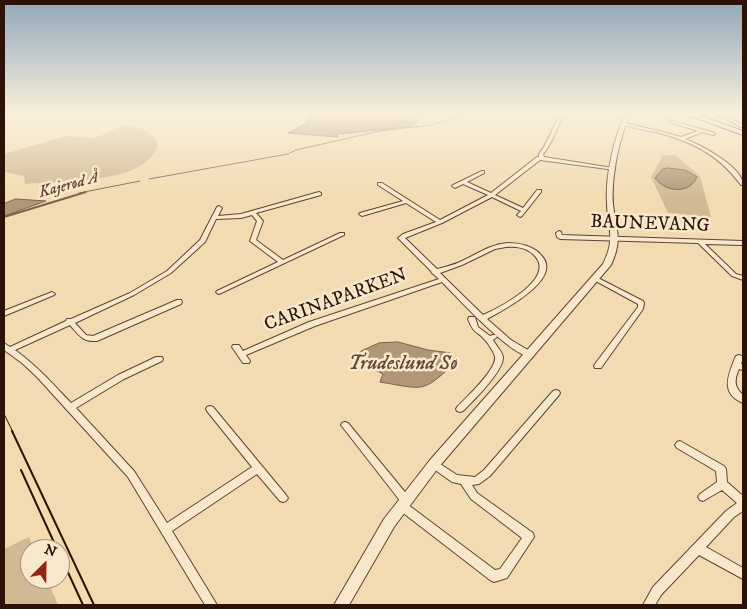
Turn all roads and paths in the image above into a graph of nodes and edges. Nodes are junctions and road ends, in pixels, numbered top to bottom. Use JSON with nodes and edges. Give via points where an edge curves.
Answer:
{"nodes":[{"id":1,"x":552,"y":141,"type":"edge"},
{"id":2,"x":620,"y":141,"type":"edge"},
{"id":3,"x":686,"y":141,"type":"edge"},
{"id":4,"x":542,"y":158,"type":"junction"},
{"id":5,"x":613,"y":169,"type":"junction"},
{"id":6,"x":482,"y":172,"type":"dead end"},
{"id":7,"x":741,"y":177,"type":"edge"},
{"id":8,"x":463,"y":182,"type":"junction"},
{"id":9,"x":380,"y":184,"type":"dead end"},
{"id":10,"x":743,"y":184,"type":"edge"},
{"id":11,"x":455,"y":186,"type":"dead end"},
{"id":12,"x":539,"y":191,"type":"dead end"},
{"id":13,"x":319,"y":194,"type":"dead end"},
{"id":14,"x":492,"y":196,"type":"junction"},
{"id":15,"x":407,"y":201,"type":"junction"},
{"id":16,"x":219,"y":208,"type":"dead end"},
{"id":17,"x":253,"y":213,"type":"junction"},
{"id":18,"x":362,"y":214,"type":"dead end"},
{"id":19,"x":214,"y":218,"type":"junction"},
{"id":20,"x":440,"y":222,"type":"junction"},
{"id":21,"x":559,"y":233,"type":"dead end"},
{"id":22,"x":342,"y":234,"type":"dead end"},
{"id":23,"x":616,"y":238,"type":"junction"},
{"id":24,"x":700,"y":242,"type":"junction"},
{"id":25,"x":743,"y":243,"type":"edge"},
{"id":26,"x":282,"y":262,"type":"junction"},
{"id":27,"x":434,"y":272,"type":"junction"},
{"id":28,"x":743,"y":278,"type":"edge"},
{"id":29,"x":596,"y":279,"type":"junction"},
{"id":30,"x":442,"y":280,"type":"junction"},
{"id":31,"x":219,"y":292,"type":"dead end"},
{"id":32,"x":52,"y":294,"type":"dead end"},
{"id":33,"x":179,"y":302,"type":"dead end"},
{"id":34,"x":4,"y":314,"type":"edge"},
{"id":35,"x":482,"y":318,"type":"junction"},
{"id":36,"x":472,"y":319,"type":"dead end"},
{"id":37,"x":70,"y":321,"type":"junction"},
{"id":38,"x":500,"y":335,"type":"junction"},
{"id":39,"x":489,"y":339,"type":"junction"},
{"id":40,"x":236,"y":347,"type":"dead end"},
{"id":41,"x":6,"y":348,"type":"edge"},
{"id":42,"x":530,"y":355,"type":"junction"},
{"id":43,"x":159,"y":359,"type":"dead end"},
{"id":44,"x":739,"y":363,"type":"edge"},
{"id":45,"x":598,"y":366,"type":"dead end"},
{"id":46,"x":556,"y":393,"type":"dead end"},
{"id":47,"x":743,"y":400,"type":"edge"},
{"id":48,"x":70,"y":407,"type":"junction"},
{"id":49,"x":210,"y":409,"type":"dead end"},
{"id":50,"x":460,"y":409,"type":"dead end"},
{"id":51,"x":345,"y":425,"type":"dead end"},
{"id":52,"x":680,"y":445,"type":"dead end"},
{"id":53,"x":434,"y":464,"type":"junction"},
{"id":54,"x":258,"y":468,"type":"junction"},
{"id":55,"x":465,"y":482,"type":"junction"},
{"id":56,"x":722,"y":484,"type":"junction"},
{"id":57,"x":703,"y":497,"type":"dead end"},
{"id":58,"x":283,"y":498,"type":"dead end"},
{"id":59,"x":404,"y":503,"type":"junction"},
{"id":60,"x":743,"y":503,"type":"edge"},
{"id":61,"x":166,"y":529,"type":"junction"},
{"id":62,"x":697,"y":548,"type":"junction"},
{"id":63,"x":743,"y":574,"type":"edge"},
{"id":64,"x":212,"y":605,"type":"edge"},
{"id":65,"x":341,"y":605,"type":"edge"},
{"id":66,"x":650,"y":605,"type":"edge"}],
"edges":[{"from":1,"to":4,"type":"street","name":"CARINAPARKEN","via":[[541,154]]},
{"from":2,"to":5,"type":"street"},
{"from":3,"to":7,"type":"street","via":[[723,160]]},
{"from":4,"to":5,"type":"street"},
{"from":4,"to":14,"type":"street","name":"CARINAPARKEN","via":[[536,159]]},
{"from":5,"to":23,"type":"street","via":[[610,204]]},
{"from":6,"to":8,"type":"street"},
{"from":7,"to":10,"type":"street"},
{"from":8,"to":11,"type":"street"},
{"from":8,"to":14,"type":"street"},
{"from":9,"to":15,"type":"street"},
{"from":12,"to":14,"type":"street","via":[[522,213]]},
{"from":13,"to":17,"type":"street"},
{"from":14,"to":20,"type":"street","name":"CARINAPARKEN"},
{"from":15,"to":18,"type":"street"},
{"from":15,"to":20,"type":"street"},
{"from":16,"to":19,"type":"street"},
{"from":17,"to":19,"type":"street"},
{"from":17,"to":26,"type":"street","via":[[260,222],[253,240]]},
{"from":19,"to":37,"type":"street","via":[[198,246],[169,272],[132,294]]},
{"from":20,"to":27,"type":"street","name":"CARINAPARKEN","via":[[401,238]]},
{"from":21,"to":23,"type":"street","name":"BAUNEVANG","via":[[560,236]]},
{"from":22,"to":26,"type":"street"},
{"from":23,"to":24,"type":"street","name":"BAUNEVANG"},
{"from":23,"to":29,"type":"street","via":[[612,255]]},
{"from":24,"to":25,"type":"street","name":"BAUNEVANG"},
{"from":24,"to":28,"type":"street","via":[[734,275]]},
{"from":26,"to":31,"type":"street"},
{"from":27,"to":30,"type":"street","name":"CARINAPARKEN"},
{"from":27,"to":35,"type":"street","via":[[505,245],[526,247],[540,258],[543,266],[536,282],[504,308]]},
{"from":29,"to":42,"type":"street"},
{"from":29,"to":45,"type":"street","via":[[641,303]]},
{"from":30,"to":35,"type":"street","name":"CARINAPARKEN"},
{"from":30,"to":40,"type":"street","name":"CARINAPARKEN","via":[[312,324],[244,358]]},
{"from":32,"to":34,"type":"street"},
{"from":33,"to":37,"type":"street","via":[[94,339],[84,338]]},
{"from":35,"to":38,"type":"street","name":"CARINAPARKEN"},
{"from":36,"to":39,"type":"street","via":[[475,328]]},
{"from":37,"to":41,"type":"street"},
{"from":38,"to":39,"type":"street"},
{"from":38,"to":42,"type":"street","name":"CARINAPARKEN"},
{"from":39,"to":50,"type":"street","via":[[500,362]]},
{"from":41,"to":48,"type":"street","via":[[25,361]]},
{"from":42,"to":53,"type":"street"},
{"from":43,"to":48,"type":"street"},
{"from":44,"to":47,"type":"street","via":[[730,382],[731,388]]},
{"from":46,"to":55,"type":"street","via":[[488,473],[476,481]]},
{"from":48,"to":61,"type":"street","via":[[130,474]]},
{"from":49,"to":54,"type":"street"},
{"from":51,"to":59,"type":"street"},
{"from":52,"to":56,"type":"street","via":[[721,469]]},
{"from":53,"to":55,"type":"street"},
{"from":53,"to":59,"type":"street"},
{"from":54,"to":58,"type":"street"},
{"from":54,"to":61,"type":"street"},
{"from":55,"to":59,"type":"street","via":[[474,496],[529,537],[503,574],[494,576]]},
{"from":56,"to":57,"type":"street"},
{"from":56,"to":60,"type":"street"},
{"from":59,"to":65,"type":"street"},
{"from":60,"to":62,"type":"street"},
{"from":61,"to":64,"type":"street"},
{"from":62,"to":63,"type":"street"},
{"from":62,"to":66,"type":"street","via":[[657,591]]}]}
